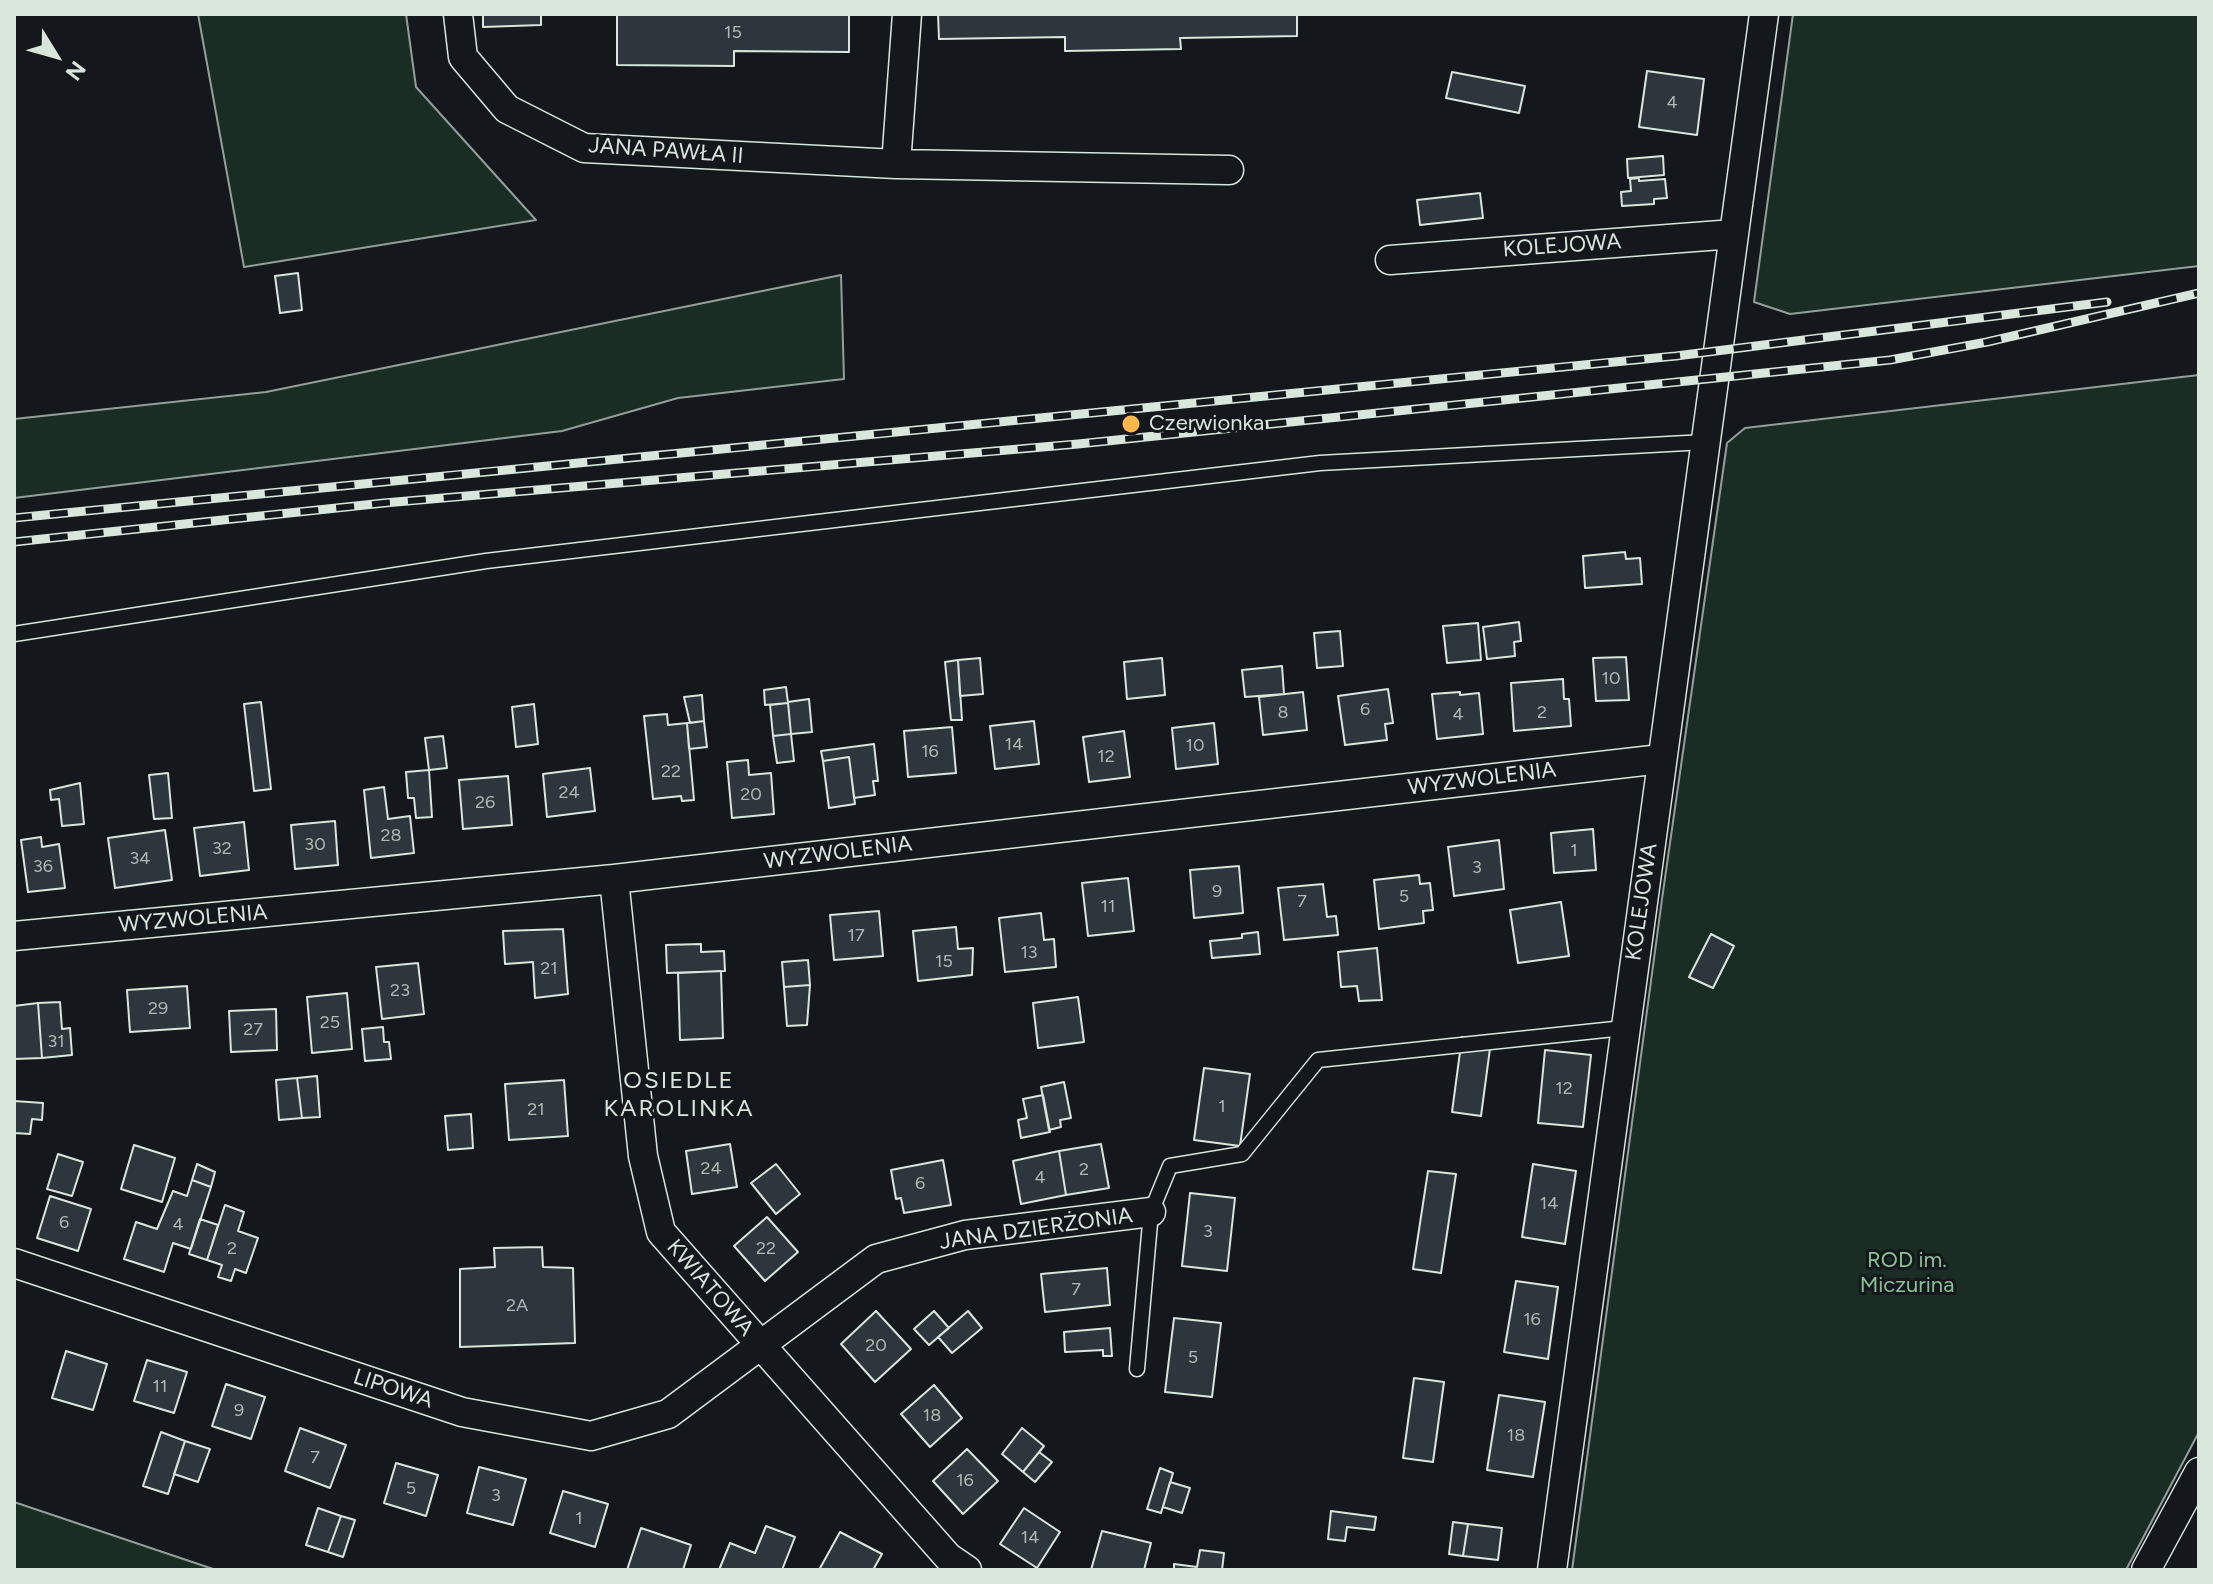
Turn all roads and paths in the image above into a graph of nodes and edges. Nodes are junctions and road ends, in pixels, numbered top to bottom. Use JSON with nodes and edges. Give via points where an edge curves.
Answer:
{"nodes":[{"id":1,"x":458,"y":14,"type":"edge"},
{"id":2,"x":907,"y":14,"type":"edge"},
{"id":3,"x":1764,"y":14,"type":"edge"},
{"id":4,"x":896,"y":164,"type":"junction"},
{"id":5,"x":1229,"y":170,"type":"dead end"},
{"id":6,"x":1734,"y":234,"type":"junction"},
{"id":7,"x":1390,"y":260,"type":"dead end"},
{"id":8,"x":1705,"y":442,"type":"junction"},
{"id":9,"x":14,"y":634,"type":"edge"},
{"id":10,"x":1661,"y":759,"type":"junction"},
{"id":11,"x":614,"y":879,"type":"junction"},
{"id":12,"x":14,"y":936,"type":"edge"},
{"id":13,"x":1624,"y":1028,"type":"junction"},
{"id":14,"x":1151,"y":1212,"type":"junction"},
{"id":15,"x":14,"y":1263,"type":"edge"},
{"id":16,"x":761,"y":1346,"type":"junction"},
{"id":17,"x":1137,"y":1369,"type":"dead end"},
{"id":18,"x":2199,"y":1472,"type":"edge"},
{"id":19,"x":967,"y":1570,"type":"edge"},
{"id":20,"x":1552,"y":1570,"type":"edge"},
{"id":21,"x":2146,"y":1570,"type":"edge"}],
"edges":[{"from":1,"to":4,"type":"street","name":"JANA PAWŁA II","via":[[463,57],[507,109],[584,148]]},
{"from":2,"to":4,"type":"street"},
{"from":3,"to":6,"type":"street","name":"KOLEJOWA"},
{"from":4,"to":5,"type":"street","name":"JANA PAWŁA II"},
{"from":6,"to":7,"type":"street","name":"KOLEJOWA"},
{"from":6,"to":8,"type":"street","name":"KOLEJOWA"},
{"from":8,"to":9,"type":"lane","via":[[1320,463],[486,561]]},
{"from":8,"to":10,"type":"street","name":"KOLEJOWA"},
{"from":10,"to":11,"type":"street","name":"WYZWOLENIA"},
{"from":10,"to":13,"type":"street","name":"KOLEJOWA"},
{"from":11,"to":12,"type":"street","name":"WYZWOLENIA"},
{"from":11,"to":16,"type":"street","name":"KWIATOWA","via":[[643,1156],[661,1232]]},
{"from":13,"to":14,"type":"lane","via":[[1318,1060],[1242,1154],[1170,1166]]},
{"from":13,"to":20,"type":"street","name":"KOLEJOWA"},
{"from":14,"to":16,"type":"street","name":"JANA DZIERŻONIA","via":[[965,1235],[876,1259]]},
{"from":14,"to":17,"type":"lane"},
{"from":15,"to":16,"type":"street","name":"LIPOWA","via":[[462,1412],[591,1436],[668,1414]]},
{"from":16,"to":19,"type":"street","name":"KWIATOWA","via":[[948,1557]]},
{"from":18,"to":21,"type":"street"}]}
